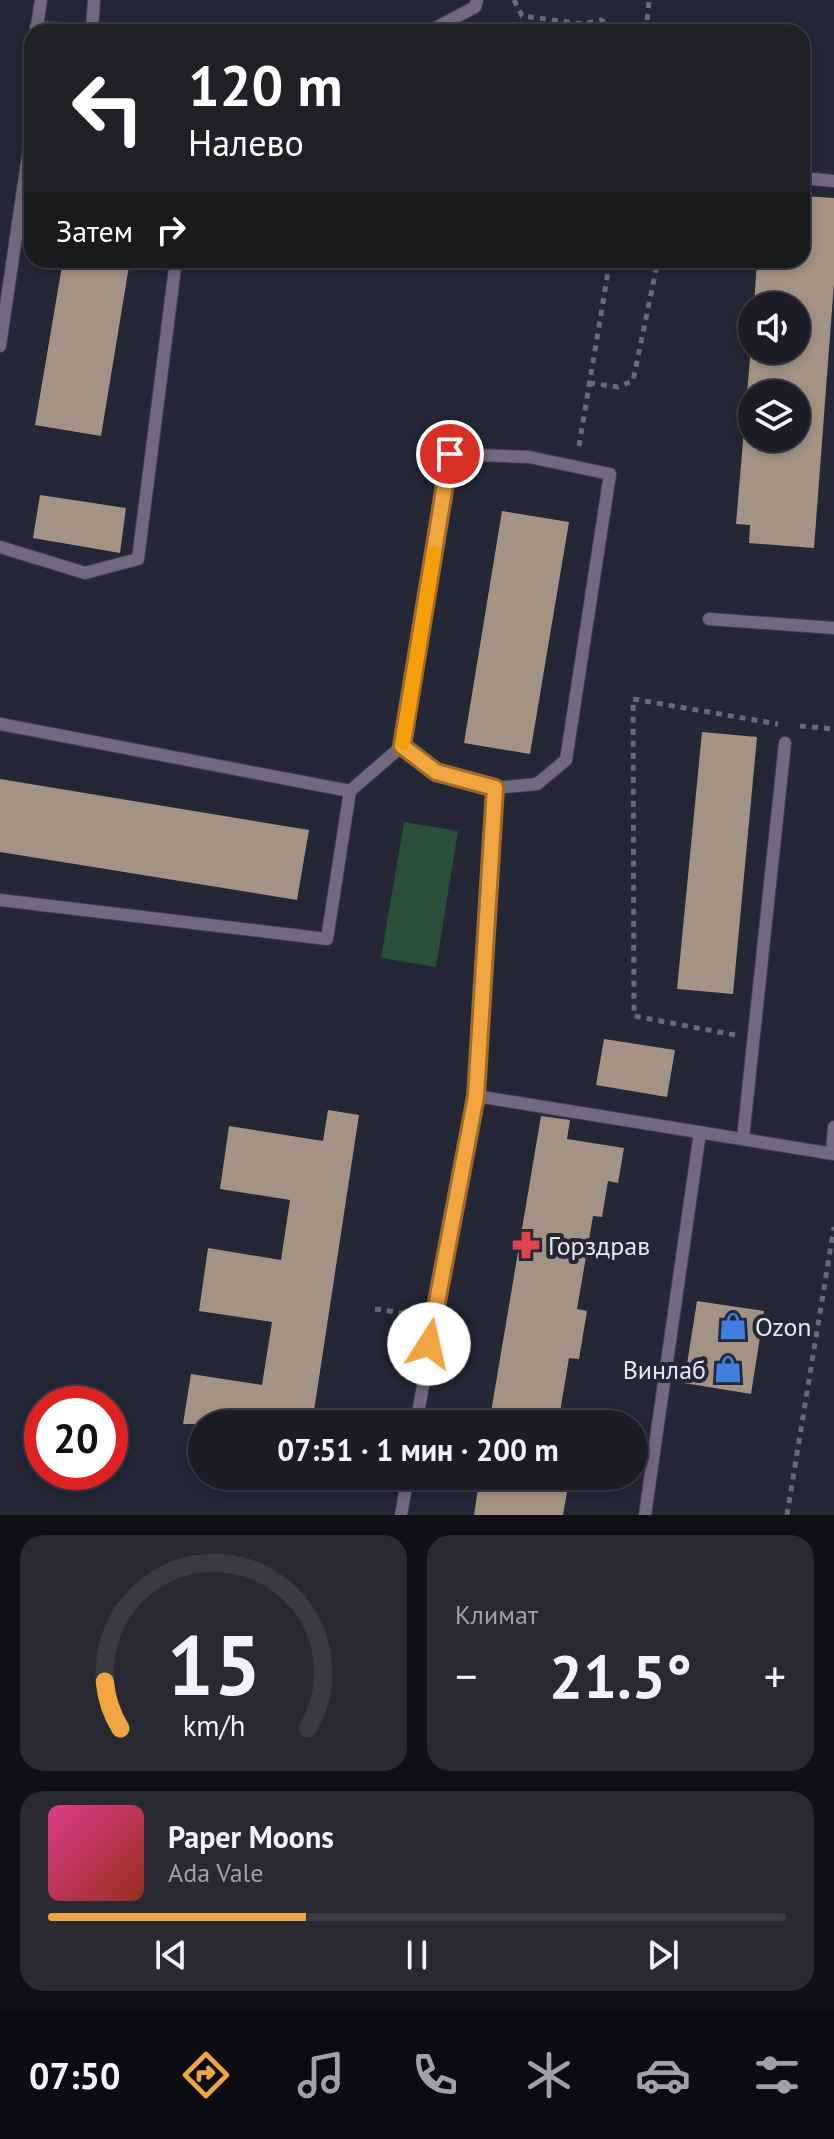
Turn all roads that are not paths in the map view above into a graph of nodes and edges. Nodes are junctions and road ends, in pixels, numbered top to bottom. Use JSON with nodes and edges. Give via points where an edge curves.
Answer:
{"nodes":[{"id":1,"x":41,"y":0,"type":"edge"},
{"id":2,"x":94,"y":0,"type":"edge"},
{"id":3,"x":477,"y":0,"type":"edge"},
{"id":4,"x":37,"y":24,"type":"edge"},
{"id":5,"x":93,"y":24,"type":"edge"},
{"id":6,"x":443,"y":24,"type":"edge"},
{"id":7,"x":810,"y":179,"type":"edge"},
{"id":8,"x":834,"y":181,"type":"edge"},
{"id":9,"x":24,"y":182,"type":"edge"},
{"id":10,"x":175,"y":268,"type":"edge"},
{"id":11,"x":0,"y":346,"type":"edge"},
{"id":12,"x":0,"y":547,"type":"edge"},
{"id":13,"x":709,"y":619,"type":"dead end"},
{"id":14,"x":834,"y":628,"type":"edge"},
{"id":15,"x":0,"y":724,"type":"edge"},
{"id":16,"x":785,"y":743,"type":"dead end"},
{"id":17,"x":402,"y":746,"type":"junction"},
{"id":18,"x":495,"y":788,"type":"junction"},
{"id":19,"x":350,"y":791,"type":"junction"},
{"id":20,"x":0,"y":900,"type":"edge"},
{"id":21,"x":476,"y":1096,"type":"junction"},
{"id":22,"x":834,"y":1127,"type":"edge"},
{"id":23,"x":700,"y":1132,"type":"junction"},
{"id":24,"x":743,"y":1138,"type":"junction"},
{"id":25,"x":833,"y":1153,"type":"edge"},
{"id":26,"x":418,"y":1410,"type":"edge"},
{"id":27,"x":405,"y":1490,"type":"edge"},
{"id":28,"x":401,"y":1515,"type":"edge"},
{"id":29,"x":645,"y":1515,"type":"edge"}],
"edges":[{"from":1,"to":4,"type":"lane"},
{"from":2,"to":5,"type":"lane"},
{"from":3,"to":6,"type":"lane","via":[[475,7]]},
{"from":7,"to":8,"type":"lane"},
{"from":9,"to":11,"type":"lane"},
{"from":10,"to":12,"type":"lane","via":[[138,559],[85,573]]},
{"from":13,"to":14,"type":"lane"},
{"from":15,"to":19,"type":"lane"},
{"from":16,"to":24,"type":"lane"},
{"from":17,"to":18,"type":"lane","via":[[436,772]]},
{"from":17,"to":18,"type":"lane","via":[[450,454],[529,457],[610,474],[566,760],[537,784]]},
{"from":17,"to":19,"type":"lane"},
{"from":18,"to":21,"type":"lane"},
{"from":19,"to":20,"type":"lane","via":[[327,939]]},
{"from":21,"to":23,"type":"lane"},
{"from":21,"to":26,"type":"lane"},
{"from":22,"to":25,"type":"lane"},
{"from":23,"to":24,"type":"lane"},
{"from":23,"to":29,"type":"lane"},
{"from":24,"to":25,"type":"lane"},
{"from":27,"to":28,"type":"lane"}]}
